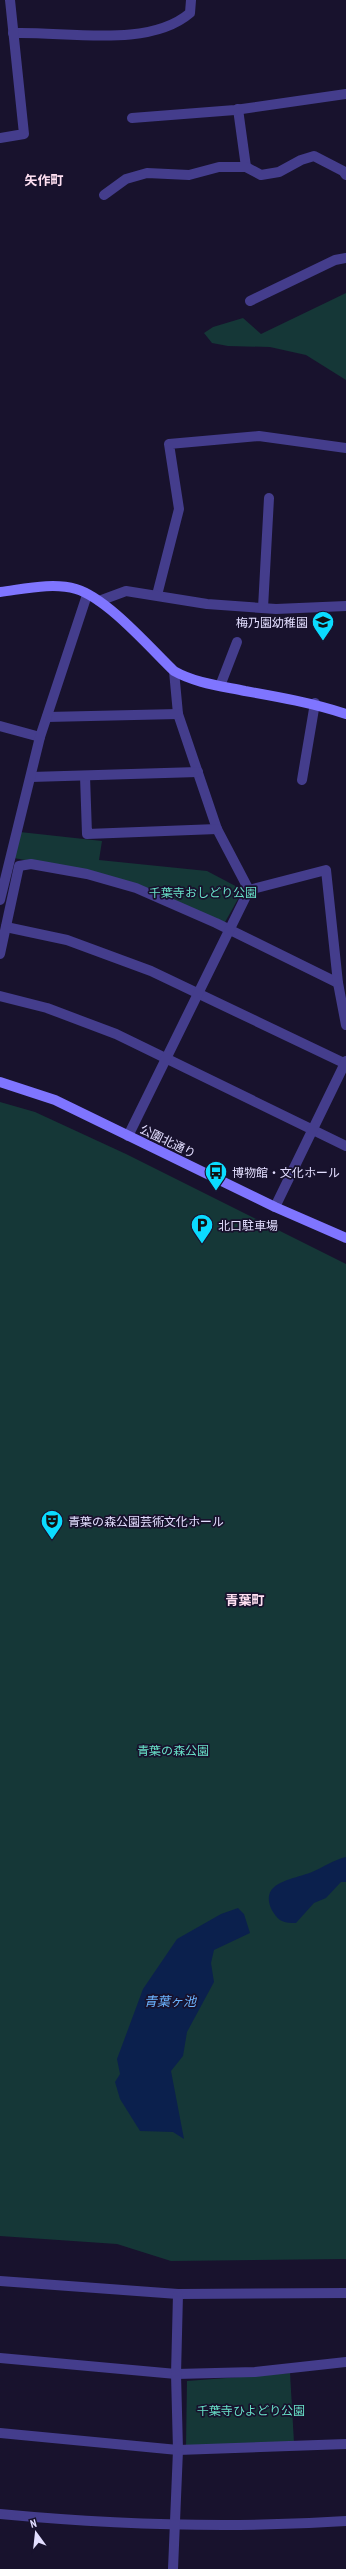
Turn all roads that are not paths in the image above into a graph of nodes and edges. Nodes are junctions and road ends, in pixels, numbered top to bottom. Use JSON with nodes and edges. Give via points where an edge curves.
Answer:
{"nodes":[{"id":1,"x":10,"y":0,"type":"edge"},
{"id":2,"x":191,"y":0,"type":"edge"},
{"id":3,"x":13,"y":33,"type":"junction"},
{"id":4,"x":346,"y":94,"type":"edge"},
{"id":5,"x":238,"y":109,"type":"junction"},
{"id":6,"x":132,"y":118,"type":"dead end"},
{"id":7,"x":0,"y":138,"type":"edge"},
{"id":8,"x":246,"y":166,"type":"junction"},
{"id":9,"x":346,"y":175,"type":"edge"},
{"id":10,"x":104,"y":195,"type":"dead end"},
{"id":11,"x":346,"y":258,"type":"edge"},
{"id":12,"x":250,"y":301,"type":"dead end"},
{"id":13,"x":346,"y":448,"type":"edge"},
{"id":14,"x":269,"y":498,"type":"dead end"},
{"id":15,"x":0,"y":592,"type":"edge"},
{"id":16,"x":157,"y":594,"type":"junction"},
{"id":17,"x":88,"y":595,"type":"junction"},
{"id":18,"x":100,"y":602,"type":"junction"},
{"id":19,"x":346,"y":606,"type":"edge"},
{"id":20,"x":263,"y":608,"type":"junction"},
{"id":21,"x":237,"y":642,"type":"dead end"},
{"id":22,"x":174,"y":671,"type":"junction"},
{"id":23,"x":220,"y":686,"type":"junction"},
{"id":24,"x":315,"y":703,"type":"junction"},
{"id":25,"x":178,"y":714,"type":"junction"},
{"id":26,"x":346,"y":714,"type":"edge"},
{"id":27,"x":47,"y":717,"type":"junction"},
{"id":28,"x":0,"y":726,"type":"edge"},
{"id":29,"x":40,"y":737,"type":"junction"},
{"id":30,"x":198,"y":772,"type":"junction"},
{"id":31,"x":85,"y":776,"type":"junction"},
{"id":32,"x":31,"y":777,"type":"junction"},
{"id":33,"x":302,"y":780,"type":"dead end"},
{"id":34,"x":217,"y":829,"type":"junction"},
{"id":35,"x":249,"y":890,"type":"junction"},
{"id":36,"x":0,"y":900,"type":"edge"},
{"id":37,"x":6,"y":926,"type":"junction"},
{"id":38,"x":228,"y":930,"type":"junction"},
{"id":39,"x":0,"y":954,"type":"edge"},
{"id":40,"x":338,"y":983,"type":"junction"},
{"id":41,"x":198,"y":992,"type":"junction"},
{"id":42,"x":0,"y":996,"type":"edge"},
{"id":43,"x":346,"y":1026,"type":"edge"},
{"id":44,"x":166,"y":1060,"type":"junction"},
{"id":45,"x":346,"y":1062,"type":"edge"},
{"id":46,"x":0,"y":1082,"type":"edge"},
{"id":47,"x":312,"y":1130,"type":"junction"},
{"id":48,"x":128,"y":1136,"type":"junction"},
{"id":49,"x":346,"y":1146,"type":"edge"},
{"id":50,"x":275,"y":1207,"type":"junction"},
{"id":51,"x":346,"y":1238,"type":"edge"},
{"id":52,"x":0,"y":2281,"type":"edge"},
{"id":53,"x":346,"y":2293,"type":"edge"},
{"id":54,"x":178,"y":2294,"type":"junction"},
{"id":55,"x":0,"y":2358,"type":"edge"},
{"id":56,"x":346,"y":2362,"type":"edge"},
{"id":57,"x":176,"y":2374,"type":"junction"},
{"id":58,"x":0,"y":2433,"type":"edge"},
{"id":59,"x":346,"y":2444,"type":"edge"},
{"id":60,"x":178,"y":2450,"type":"junction"},
{"id":61,"x":0,"y":2514,"type":"edge"},
{"id":62,"x":346,"y":2520,"type":"edge"},
{"id":63,"x":174,"y":2525,"type":"junction"},
{"id":64,"x":173,"y":2569,"type":"edge"}],
"edges":[{"from":1,"to":3,"type":"street"},
{"from":2,"to":3,"type":"street","via":[[190,13],[181,21],[163,28],[99,35]]},
{"from":3,"to":7,"type":"street","via":[[24,134]]},
{"from":4,"to":5,"type":"street"},
{"from":5,"to":6,"type":"street"},
{"from":5,"to":8,"type":"street"},
{"from":8,"to":9,"type":"street","via":[[261,175],[279,172],[300,160],[314,156]]},
{"from":8,"to":10,"type":"street","via":[[219,167],[189,175],[147,173],[126,179]]},
{"from":11,"to":12,"type":"street","via":[[335,260]]},
{"from":13,"to":16,"type":"street","via":[[259,436],[170,444],[178,509]]},
{"from":14,"to":20,"type":"street"},
{"from":15,"to":17,"type":"street","via":[[36,587],[63,587],[77,589]]},
{"from":16,"to":18,"type":"street","via":[[126,591]]},
{"from":16,"to":20,"type":"street","via":[[207,604]]},
{"from":17,"to":18,"type":"street"},
{"from":17,"to":27,"type":"street"},
{"from":18,"to":22,"type":"street"},
{"from":19,"to":20,"type":"street"},
{"from":21,"to":23,"type":"street"},
{"from":22,"to":23,"type":"street","via":[[184,677]]},
{"from":22,"to":25,"type":"street"},
{"from":23,"to":24,"type":"street"},
{"from":24,"to":26,"type":"street"},
{"from":24,"to":33,"type":"street"},
{"from":25,"to":27,"type":"street"},
{"from":25,"to":30,"type":"street"},
{"from":27,"to":29,"type":"street"},
{"from":28,"to":29,"type":"street"},
{"from":29,"to":32,"type":"street"},
{"from":30,"to":31,"type":"street"},
{"from":30,"to":34,"type":"street"},
{"from":31,"to":32,"type":"street"},
{"from":31,"to":34,"type":"street","via":[[87,834]]},
{"from":32,"to":36,"type":"street"},
{"from":34,"to":35,"type":"street"},
{"from":35,"to":38,"type":"street"},
{"from":35,"to":40,"type":"street","via":[[326,870]]},
{"from":37,"to":38,"type":"street","via":[[19,866],[31,864],[87,874],[136,888]]},
{"from":37,"to":39,"type":"street"},
{"from":37,"to":41,"type":"street","via":[[66,940],[105,953]]},
{"from":38,"to":40,"type":"street"},
{"from":38,"to":41,"type":"street"},
{"from":40,"to":43,"type":"street"},
{"from":41,"to":44,"type":"street"},
{"from":41,"to":45,"type":"street"},
{"from":42,"to":44,"type":"street","via":[[83,1020]]},
{"from":44,"to":47,"type":"street"},
{"from":44,"to":48,"type":"street"},
{"from":45,"to":47,"type":"street"},
{"from":46,"to":48,"type":"street","name":"公園北通り","via":[[55,1100]]},
{"from":47,"to":49,"type":"street"},
{"from":47,"to":50,"type":"street"},
{"from":48,"to":50,"type":"street","name":"公園北通り"},
{"from":50,"to":51,"type":"street","name":"公園北通り"},
{"from":52,"to":54,"type":"street"},
{"from":53,"to":54,"type":"street"},
{"from":54,"to":57,"type":"street"},
{"from":55,"to":57,"type":"street"},
{"from":56,"to":57,"type":"street","via":[[255,2372]]},
{"from":57,"to":60,"type":"street"},
{"from":58,"to":60,"type":"street"},
{"from":59,"to":60,"type":"street"},
{"from":60,"to":63,"type":"street"},
{"from":61,"to":63,"type":"street","via":[[121,2525]]},
{"from":62,"to":63,"type":"street"},
{"from":63,"to":64,"type":"street"}]}
